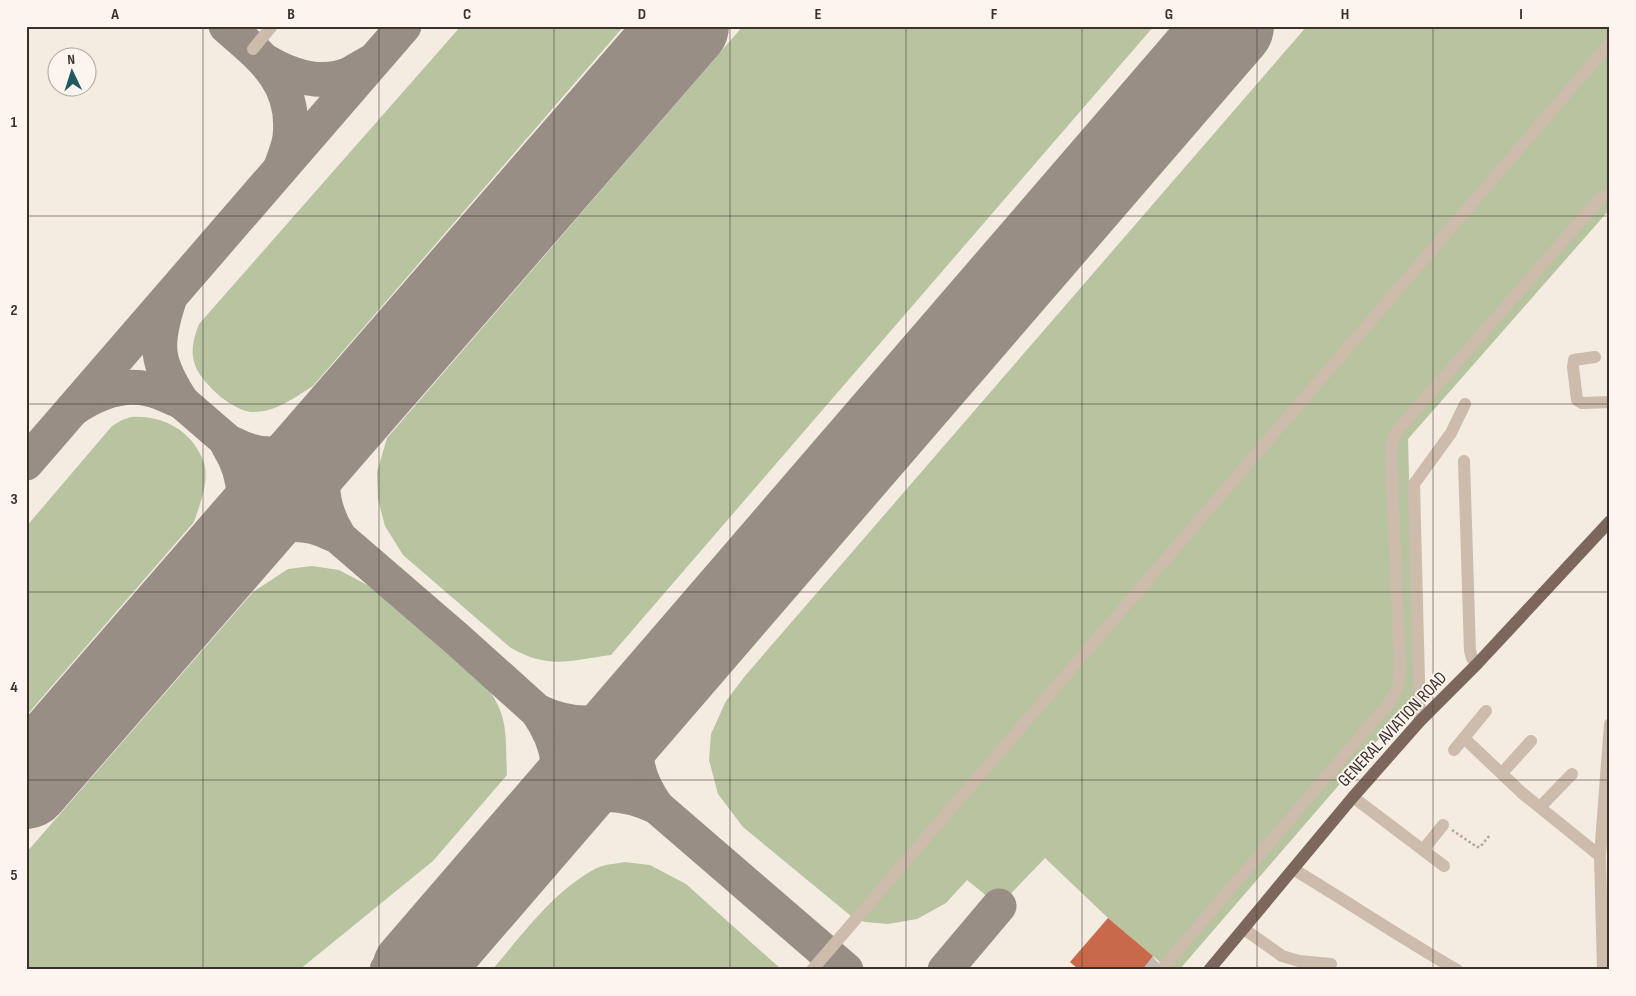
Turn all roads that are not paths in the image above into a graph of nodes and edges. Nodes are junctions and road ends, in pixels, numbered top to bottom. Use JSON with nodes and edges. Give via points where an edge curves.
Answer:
{"nodes":[{"id":1,"x":272,"y":26,"type":"edge"},
{"id":2,"x":1610,"y":43,"type":"edge"},
{"id":3,"x":252,"y":49,"type":"dead end"},
{"id":4,"x":1610,"y":194,"type":"edge"},
{"id":5,"x":1595,"y":357,"type":"dead end"},
{"id":6,"x":1610,"y":402,"type":"edge"},
{"id":7,"x":1465,"y":404,"type":"dead end"},
{"id":8,"x":1464,"y":461,"type":"dead end"},
{"id":9,"x":1610,"y":521,"type":"edge"},
{"id":10,"x":1477,"y":664,"type":"junction"},
{"id":11,"x":1486,"y":711,"type":"dead end"},
{"id":12,"x":1420,"y":721,"type":"junction"},
{"id":13,"x":1610,"y":724,"type":"edge"},
{"id":14,"x":1464,"y":738,"type":"junction"},
{"id":15,"x":1531,"y":741,"type":"dead end"},
{"id":16,"x":1454,"y":750,"type":"dead end"},
{"id":17,"x":1609,"y":752,"type":"edge"},
{"id":18,"x":1502,"y":773,"type":"junction"},
{"id":19,"x":1572,"y":774,"type":"dead end"},
{"id":20,"x":1353,"y":797,"type":"junction"},
{"id":21,"x":1540,"y":807,"type":"junction"},
{"id":22,"x":1606,"y":815,"type":"edge"},
{"id":23,"x":1443,"y":825,"type":"road end"},
{"id":24,"x":1422,"y":850,"type":"junction"},
{"id":25,"x":1600,"y":856,"type":"junction"},
{"id":26,"x":1444,"y":866,"type":"dead end"},
{"id":27,"x":1293,"y":869,"type":"junction"},
{"id":28,"x":1605,"y":885,"type":"edge"},
{"id":29,"x":1244,"y":929,"type":"junction"},
{"id":30,"x":1606,"y":954,"type":"edge"},
{"id":31,"x":1331,"y":964,"type":"dead end"},
{"id":32,"x":812,"y":970,"type":"edge"},
{"id":33,"x":1162,"y":970,"type":"edge"},
{"id":34,"x":1209,"y":970,"type":"edge"},
{"id":35,"x":1456,"y":970,"type":"edge"},
{"id":36,"x":1604,"y":970,"type":"edge"}],
"edges":[{"from":1,"to":3,"type":"street"},
{"from":2,"to":32,"type":"street"},
{"from":4,"to":33,"type":"street","via":[[1596,203],[1397,431],[1391,458],[1400,668],[1398,688],[1388,704]]},
{"from":5,"to":6,"type":"street","via":[[1574,360],[1577,400],[1582,403]]},
{"from":7,"to":12,"type":"street","via":[[1451,433],[1414,484]]},
{"from":8,"to":10,"type":"street","via":[[1470,651]]},
{"from":9,"to":10,"type":"main road","name":"GENERAL AVIATION ROAD"},
{"from":10,"to":12,"type":"main road","name":"GENERAL AVIATION ROAD"},
{"from":11,"to":14,"type":"street"},
{"from":12,"to":20,"type":"main road","name":"GENERAL AVIATION ROAD"},
{"from":13,"to":17,"type":"street"},
{"from":14,"to":16,"type":"street"},
{"from":14,"to":18,"type":"street"},
{"from":15,"to":18,"type":"street"},
{"from":17,"to":22,"type":"street"},
{"from":18,"to":21,"type":"street"},
{"from":19,"to":21,"type":"street"},
{"from":20,"to":24,"type":"street"},
{"from":20,"to":27,"type":"main road","name":"GENERAL AVIATION ROAD"},
{"from":21,"to":25,"type":"street"},
{"from":22,"to":25,"type":"street"},
{"from":23,"to":24,"type":"street"},
{"from":24,"to":26,"type":"street"},
{"from":25,"to":28,"type":"street"},
{"from":27,"to":29,"type":"main road","name":"GENERAL AVIATION ROAD"},
{"from":27,"to":35,"type":"street"},
{"from":28,"to":30,"type":"street"},
{"from":29,"to":31,"type":"street","via":[[1282,956]]},
{"from":29,"to":34,"type":"main road","name":"GENERAL AVIATION ROAD"},
{"from":30,"to":36,"type":"street"}]}
